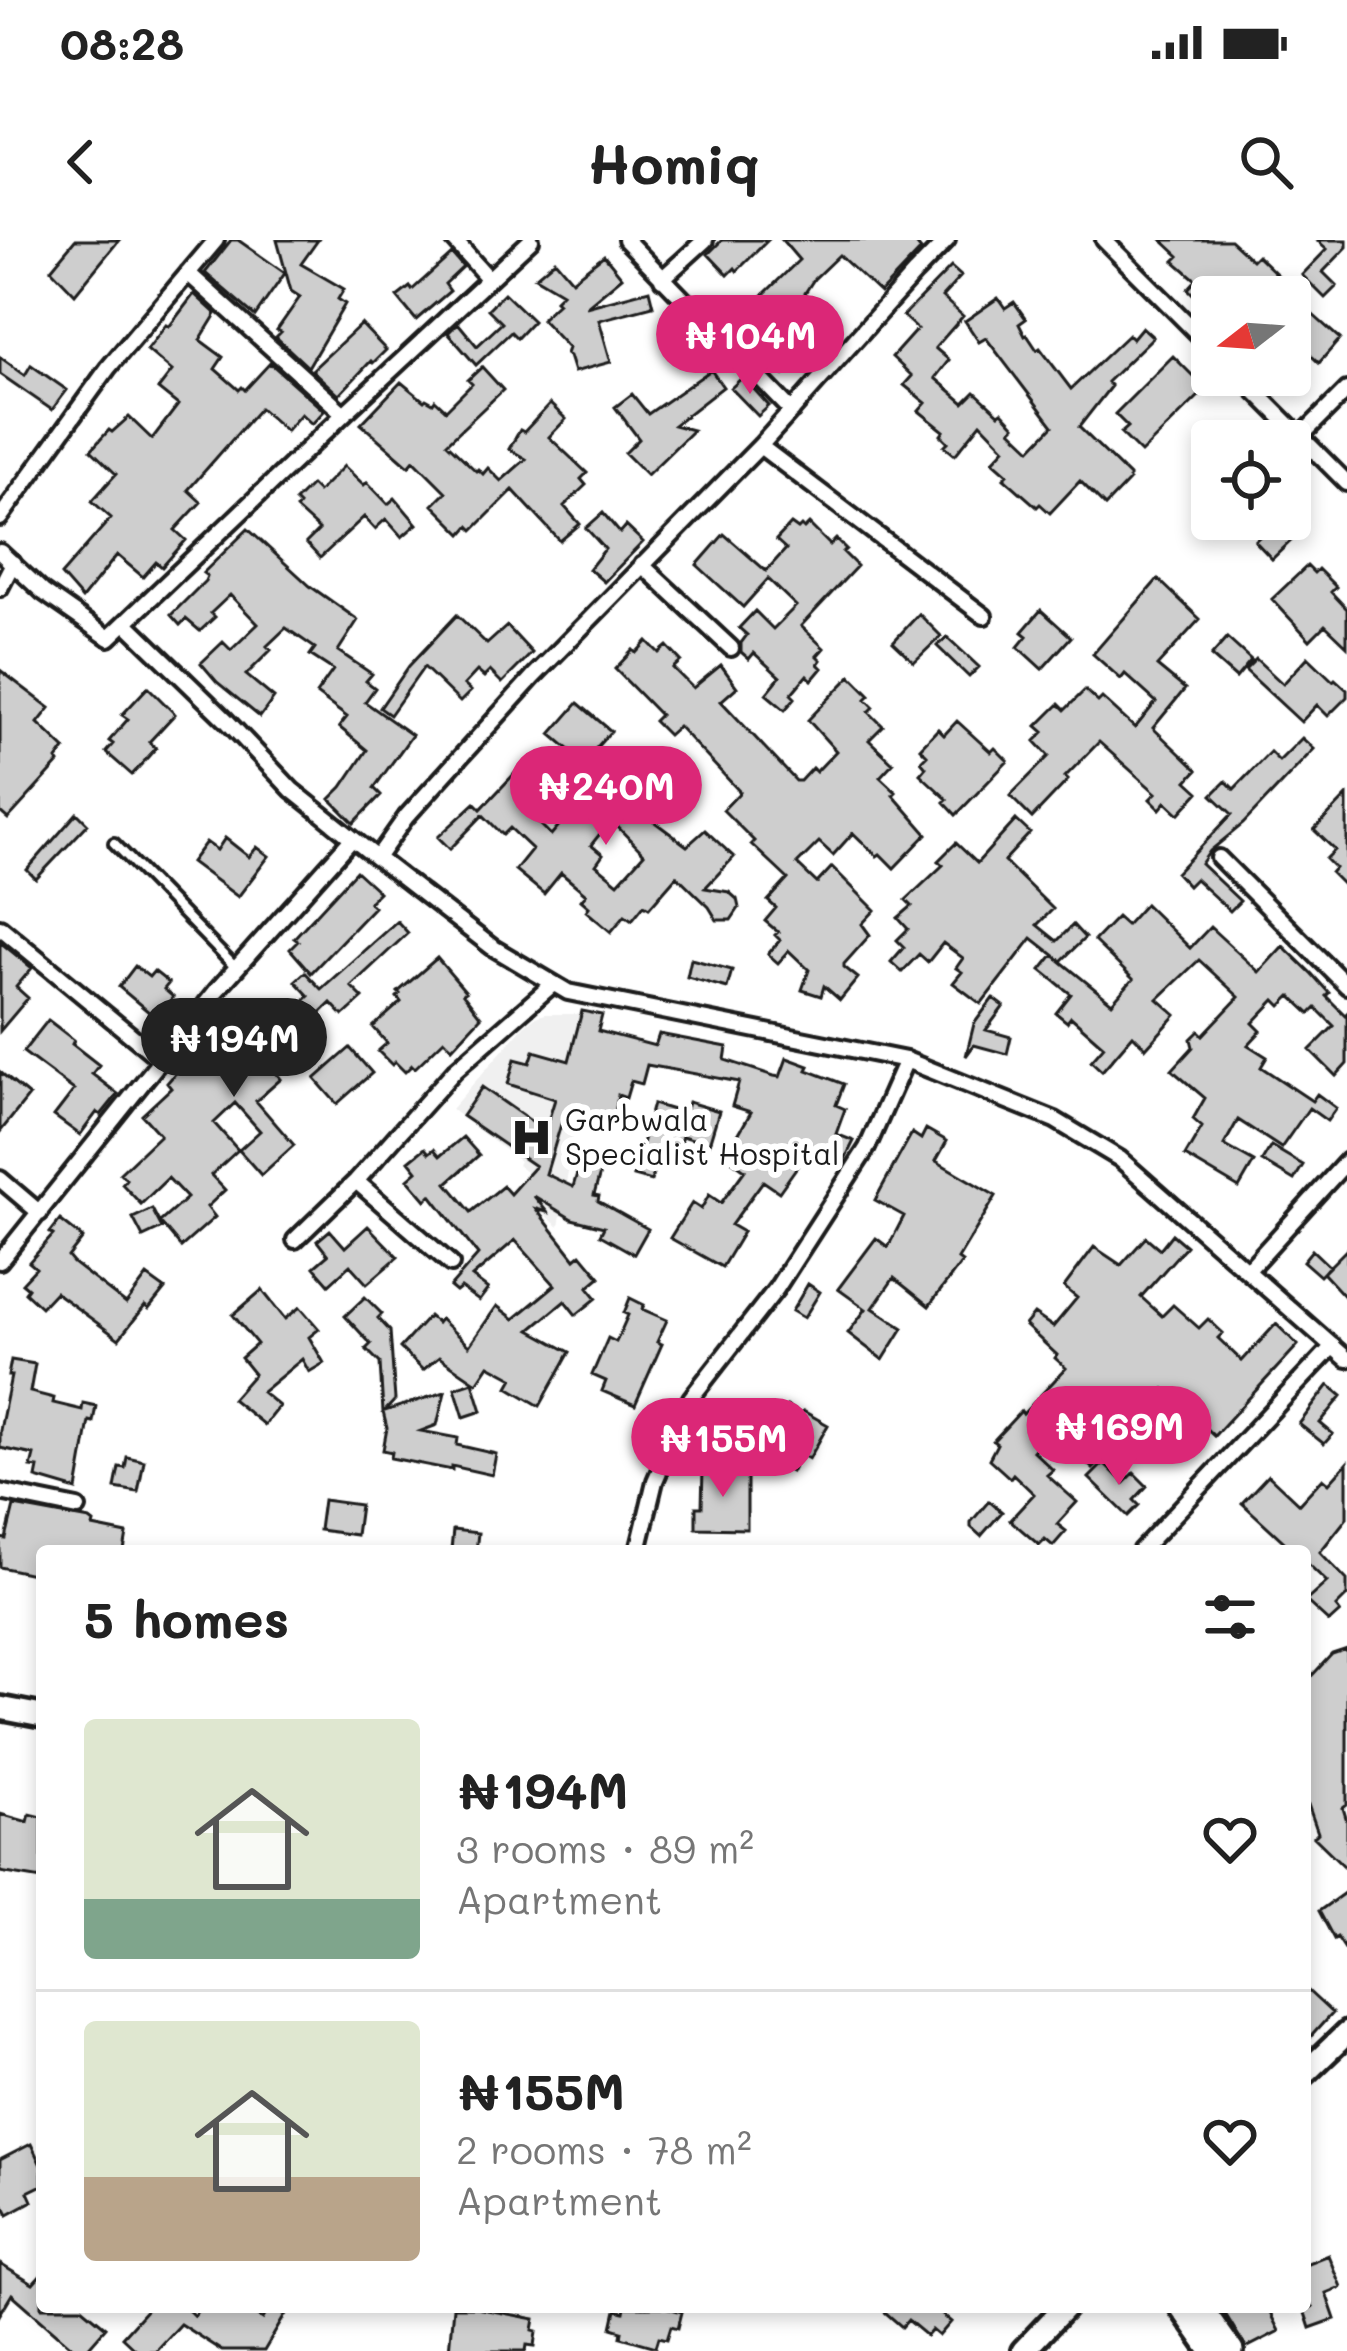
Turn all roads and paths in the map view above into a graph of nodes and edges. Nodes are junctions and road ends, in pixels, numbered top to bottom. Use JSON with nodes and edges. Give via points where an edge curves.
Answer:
{"nodes":[{"id":1,"x":216,"y":240,"type":"edge"},
{"id":2,"x":454,"y":240,"type":"edge"},
{"id":3,"x":531,"y":240,"type":"edge"},
{"id":4,"x":626,"y":240,"type":"edge"},
{"id":5,"x":705,"y":240,"type":"edge"},
{"id":6,"x":947,"y":240,"type":"edge"},
{"id":7,"x":1104,"y":240,"type":"edge"},
{"id":8,"x":188,"y":273,"type":"junction"},
{"id":9,"x":488,"y":278,"type":"junction"},
{"id":10,"x":662,"y":279,"type":"junction"},
{"id":11,"x":1191,"y":327,"type":"edge"},
{"id":12,"x":1347,"y":390,"type":"edge"},
{"id":13,"x":1260,"y":396,"type":"edge"},
{"id":14,"x":792,"y":411,"type":"junction"},
{"id":15,"x":344,"y":414,"type":"junction"},
{"id":16,"x":1284,"y":420,"type":"edge"},
{"id":17,"x":1311,"y":425,"type":"edge"},
{"id":18,"x":760,"y":446,"type":"junction"},
{"id":19,"x":1311,"y":447,"type":"edge"},
{"id":20,"x":1347,"y":483,"type":"edge"},
{"id":21,"x":0,"y":518,"type":"edge"},
{"id":22,"x":0,"y":551,"type":"edge"},
{"id":23,"x":13,"y":563,"type":"junction"},
{"id":24,"x":643,"y":565,"type":"junction"},
{"id":25,"x":0,"y":588,"type":"edge"},
{"id":26,"x":984,"y":616,"type":"dead end"},
{"id":27,"x":126,"y":623,"type":"junction"},
{"id":28,"x":730,"y":647,"type":"dead end"},
{"id":29,"x":352,"y":839,"type":"junction"},
{"id":30,"x":114,"y":843,"type":"dead end"},
{"id":31,"x":377,"y":858,"type":"junction"},
{"id":32,"x":1219,"y":858,"type":"dead end"},
{"id":33,"x":0,"y":927,"type":"edge"},
{"id":34,"x":236,"y":968,"type":"junction"},
{"id":35,"x":554,"y":985,"type":"junction"},
{"id":36,"x":1347,"y":986,"type":"edge"},
{"id":37,"x":161,"y":1060,"type":"junction"},
{"id":38,"x":906,"y":1060,"type":"junction"},
{"id":39,"x":1347,"y":1161,"type":"edge"},
{"id":40,"x":0,"y":1179,"type":"edge"},
{"id":41,"x":356,"y":1181,"type":"junction"},
{"id":42,"x":40,"y":1213,"type":"junction"},
{"id":43,"x":295,"y":1240,"type":"dead end"},
{"id":44,"x":0,"y":1262,"type":"edge"},
{"id":45,"x":451,"y":1264,"type":"dead end"},
{"id":46,"x":1248,"y":1270,"type":"junction"},
{"id":47,"x":1333,"y":1346,"type":"junction"},
{"id":48,"x":1347,"y":1359,"type":"edge"},
{"id":49,"x":0,"y":1492,"type":"edge"},
{"id":50,"x":78,"y":1508,"type":"dead end"},
{"id":51,"x":639,"y":1545,"type":"edge"},
{"id":52,"x":1146,"y":1545,"type":"edge"},
{"id":53,"x":0,"y":1708,"type":"edge"},
{"id":54,"x":36,"y":1716,"type":"edge"},
{"id":55,"x":1347,"y":2033,"type":"edge"},
{"id":56,"x":1311,"y":2065,"type":"edge"},
{"id":57,"x":1059,"y":2313,"type":"edge"},
{"id":58,"x":1185,"y":2313,"type":"edge"},
{"id":59,"x":1205,"y":2313,"type":"edge"},
{"id":60,"x":1023,"y":2351,"type":"edge"},
{"id":61,"x":1212,"y":2351,"type":"edge"},
{"id":62,"x":1232,"y":2351,"type":"edge"}],
"edges":[{"from":1,"to":8,"type":"street"},
{"from":2,"to":9,"type":"street"},
{"from":3,"to":9,"type":"street"},
{"from":4,"to":10,"type":"street"},
{"from":5,"to":10,"type":"street"},
{"from":6,"to":14,"type":"street"},
{"from":7,"to":11,"type":"street"},
{"from":8,"to":15,"type":"street"},
{"from":8,"to":21,"type":"street"},
{"from":9,"to":15,"type":"street"},
{"from":10,"to":14,"type":"street"},
{"from":12,"to":17,"type":"street"},
{"from":13,"to":16,"type":"street"},
{"from":14,"to":18,"type":"street"},
{"from":15,"to":27,"type":"street"},
{"from":18,"to":24,"type":"street"},
{"from":18,"to":26,"type":"street"},
{"from":19,"to":20,"type":"street"},
{"from":22,"to":23,"type":"street"},
{"from":23,"to":25,"type":"street"},
{"from":23,"to":27,"type":"street","via":[[109,638]]},
{"from":24,"to":28,"type":"street"},
{"from":24,"to":31,"type":"street","via":[[517,694]]},
{"from":27,"to":29,"type":"street","via":[[292,790]]},
{"from":29,"to":31,"type":"street"},
{"from":29,"to":34,"type":"street"},
{"from":30,"to":34,"type":"lane"},
{"from":31,"to":35,"type":"street"},
{"from":32,"to":36,"type":"street"},
{"from":33,"to":37,"type":"street"},
{"from":34,"to":37,"type":"street"},
{"from":35,"to":38,"type":"street"},
{"from":35,"to":41,"type":"street","via":[[455,1070]]},
{"from":37,"to":42,"type":"street"},
{"from":38,"to":46,"type":"street","via":[[1055,1120],[1120,1159]]},
{"from":38,"to":51,"type":"street","via":[[868,1148],[776,1289],[691,1398],[655,1481]]},
{"from":39,"to":46,"type":"street"},
{"from":40,"to":42,"type":"street"},
{"from":41,"to":43,"type":"street"},
{"from":41,"to":45,"type":"street"},
{"from":42,"to":44,"type":"street"},
{"from":46,"to":47,"type":"street"},
{"from":47,"to":48,"type":"street"},
{"from":47,"to":52,"type":"street"},
{"from":49,"to":50,"type":"street"},
{"from":53,"to":54,"type":"street"},
{"from":55,"to":56,"type":"street"},
{"from":57,"to":60,"type":"street"},
{"from":58,"to":61,"type":"street"},
{"from":59,"to":62,"type":"street"}]}
